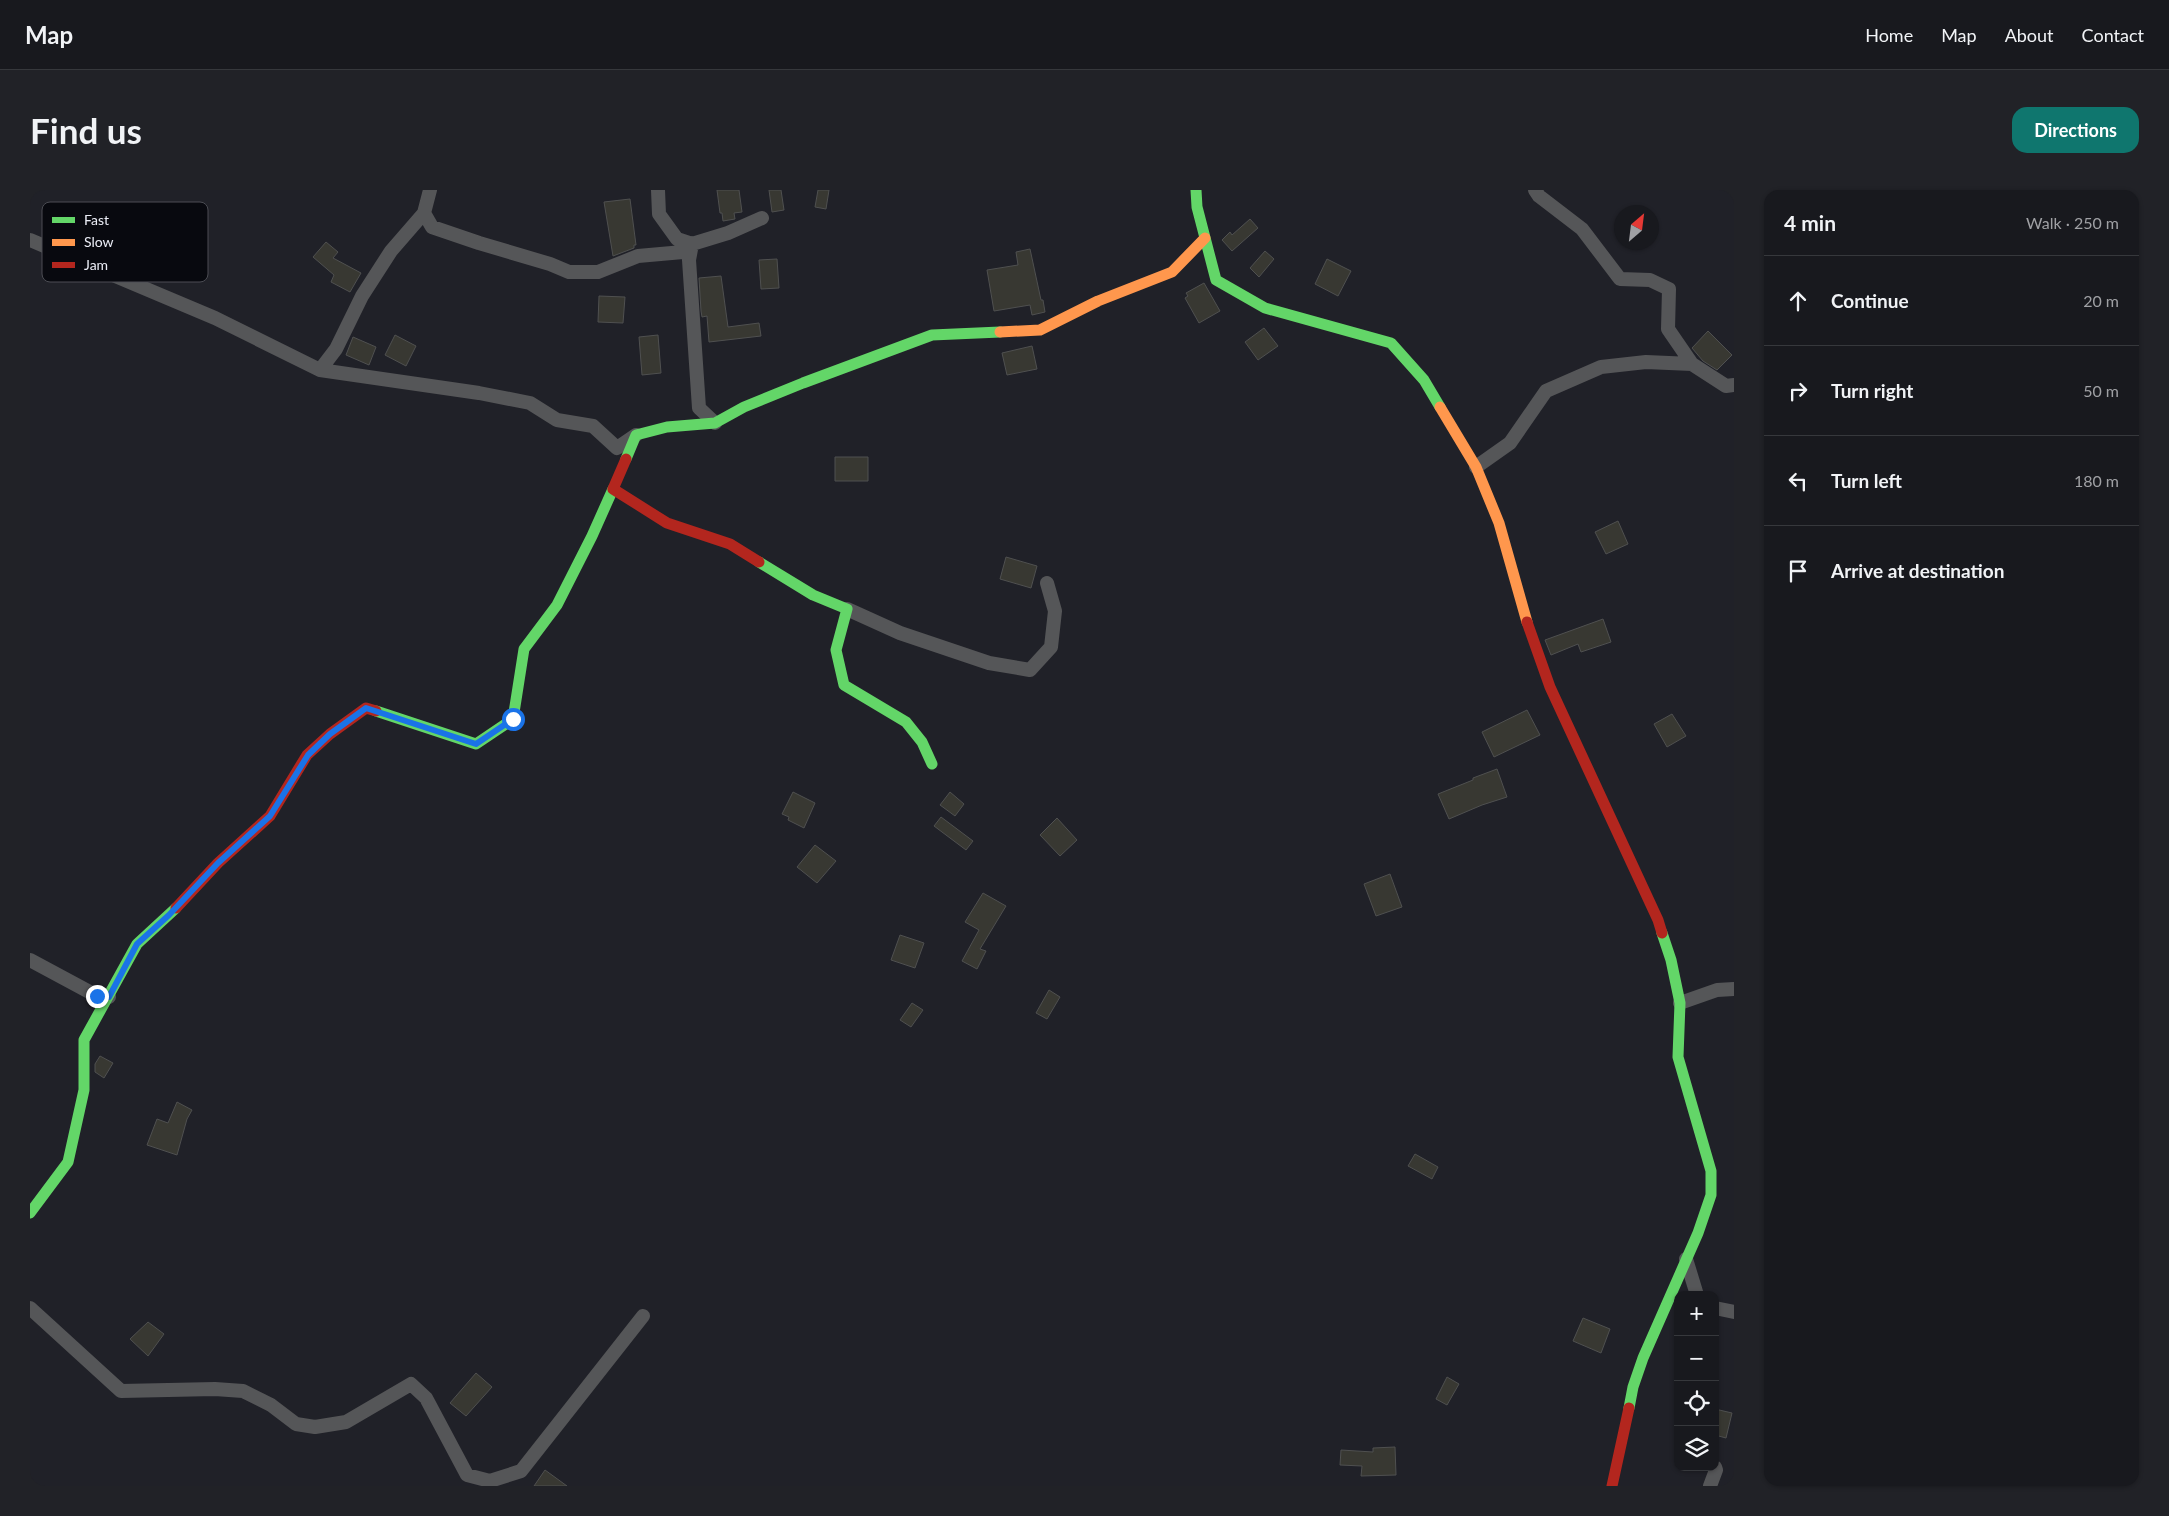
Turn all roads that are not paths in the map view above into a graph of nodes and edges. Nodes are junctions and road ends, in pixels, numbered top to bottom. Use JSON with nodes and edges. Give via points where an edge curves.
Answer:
{"nodes":[{"id":1,"x":430,"y":190,"type":"edge"},
{"id":2,"x":658,"y":190,"type":"edge"},
{"id":3,"x":1196,"y":190,"type":"edge"},
{"id":4,"x":1535,"y":190,"type":"edge"},
{"id":5,"x":424,"y":213,"type":"junction"},
{"id":6,"x":762,"y":218,"type":"dead end"},
{"id":7,"x":1205,"y":238,"type":"junction"},
{"id":8,"x":30,"y":240,"type":"edge"},
{"id":9,"x":692,"y":244,"type":"junction"},
{"id":10,"x":42,"y":245,"type":"edge"},
{"id":11,"x":130,"y":282,"type":"edge"},
{"id":12,"x":1692,"y":364,"type":"junction"},
{"id":13,"x":320,"y":370,"type":"junction"},
{"id":14,"x":1734,"y":385,"type":"edge"},
{"id":15,"x":715,"y":423,"type":"junction"},
{"id":16,"x":636,"y":435,"type":"junction"},
{"id":17,"x":1476,"y":467,"type":"junction"},
{"id":18,"x":613,"y":490,"type":"junction"},
{"id":19,"x":1047,"y":583,"type":"dead end"},
{"id":20,"x":847,"y":609,"type":"junction"},
{"id":21,"x":932,"y":764,"type":"dead end"},
{"id":22,"x":30,"y":960,"type":"edge"},
{"id":23,"x":1734,"y":989,"type":"edge"},
{"id":24,"x":109,"y":997,"type":"junction"},
{"id":25,"x":1680,"y":1003,"type":"junction"},
{"id":26,"x":30,"y":1213,"type":"edge"},
{"id":27,"x":1686,"y":1259,"type":"junction"},
{"id":28,"x":1696,"y":1291,"type":"edge"},
{"id":29,"x":30,"y":1308,"type":"edge"},
{"id":30,"x":1719,"y":1309,"type":"edge"},
{"id":31,"x":1734,"y":1312,"type":"edge"},
{"id":32,"x":642,"y":1316,"type":"dead end"},
{"id":33,"x":1716,"y":1471,"type":"edge"},
{"id":34,"x":1612,"y":1486,"type":"edge"},
{"id":35,"x":1710,"y":1486,"type":"edge"}],
"edges":[{"from":1,"to":5,"type":"street"},
{"from":2,"to":9,"type":"street","via":[[659,214],[677,239]]},
{"from":3,"to":7,"type":"street"},
{"from":4,"to":12,"type":"street","via":[[1582,229],[1620,279],[1650,280],[1669,289],[1668,329]]},
{"from":5,"to":9,"type":"street","via":[[432,227],[569,272],[598,272],[638,256],[683,252]]},
{"from":5,"to":13,"type":"street","via":[[391,250],[362,296],[336,349]]},
{"from":6,"to":9,"type":"street"},
{"from":7,"to":15,"type":"street","via":[[1172,272],[1098,301],[1040,330],[932,335],[744,407]]},
{"from":7,"to":17,"type":"street","via":[[1216,280],[1265,308],[1391,343],[1424,380]]},
{"from":8,"to":10,"type":"street"},
{"from":9,"to":15,"type":"street","via":[[689,260],[699,408]]},
{"from":11,"to":13,"type":"street","via":[[215,318]]},
{"from":12,"to":14,"type":"street","via":[[1726,386]]},
{"from":12,"to":17,"type":"street","via":[[1646,362],[1600,367],[1546,392],[1510,443]]},
{"from":13,"to":16,"type":"street","via":[[530,403],[557,420],[593,426],[617,448]]},
{"from":15,"to":16,"type":"street","via":[[667,427]]},
{"from":16,"to":18,"type":"street"},
{"from":17,"to":25,"type":"street","via":[[1499,523],[1520,602],[1550,687],[1658,920]]},
{"from":18,"to":20,"type":"street","via":[[667,523],[730,544],[813,595]]},
{"from":18,"to":24,"type":"street","via":[[557,605],[524,649],[513,719],[476,744],[366,708],[308,755],[270,816],[137,944]]},
{"from":19,"to":20,"type":"street","via":[[1055,611],[1051,647],[1030,670],[988,663],[900,633]]},
{"from":20,"to":21,"type":"street","via":[[836,650],[844,685],[906,722],[922,742]]},
{"from":22,"to":24,"type":"street","via":[[97,996]]},
{"from":23,"to":25,"type":"street","via":[[1717,990]]},
{"from":24,"to":26,"type":"street","via":[[84,1040],[84,1090],[68,1162]]},
{"from":25,"to":27,"type":"street","via":[[1678,1057],[1711,1171],[1711,1195]]},
{"from":27,"to":28,"type":"street"},
{"from":27,"to":34,"type":"street","via":[[1633,1387]]},
{"from":29,"to":32,"type":"street","via":[[121,1392],[243,1391],[271,1405],[296,1424],[315,1427],[346,1422],[411,1384],[426,1398],[467,1475],[490,1481],[521,1472]]},
{"from":30,"to":31,"type":"street"},
{"from":33,"to":35,"type":"street"}]}
